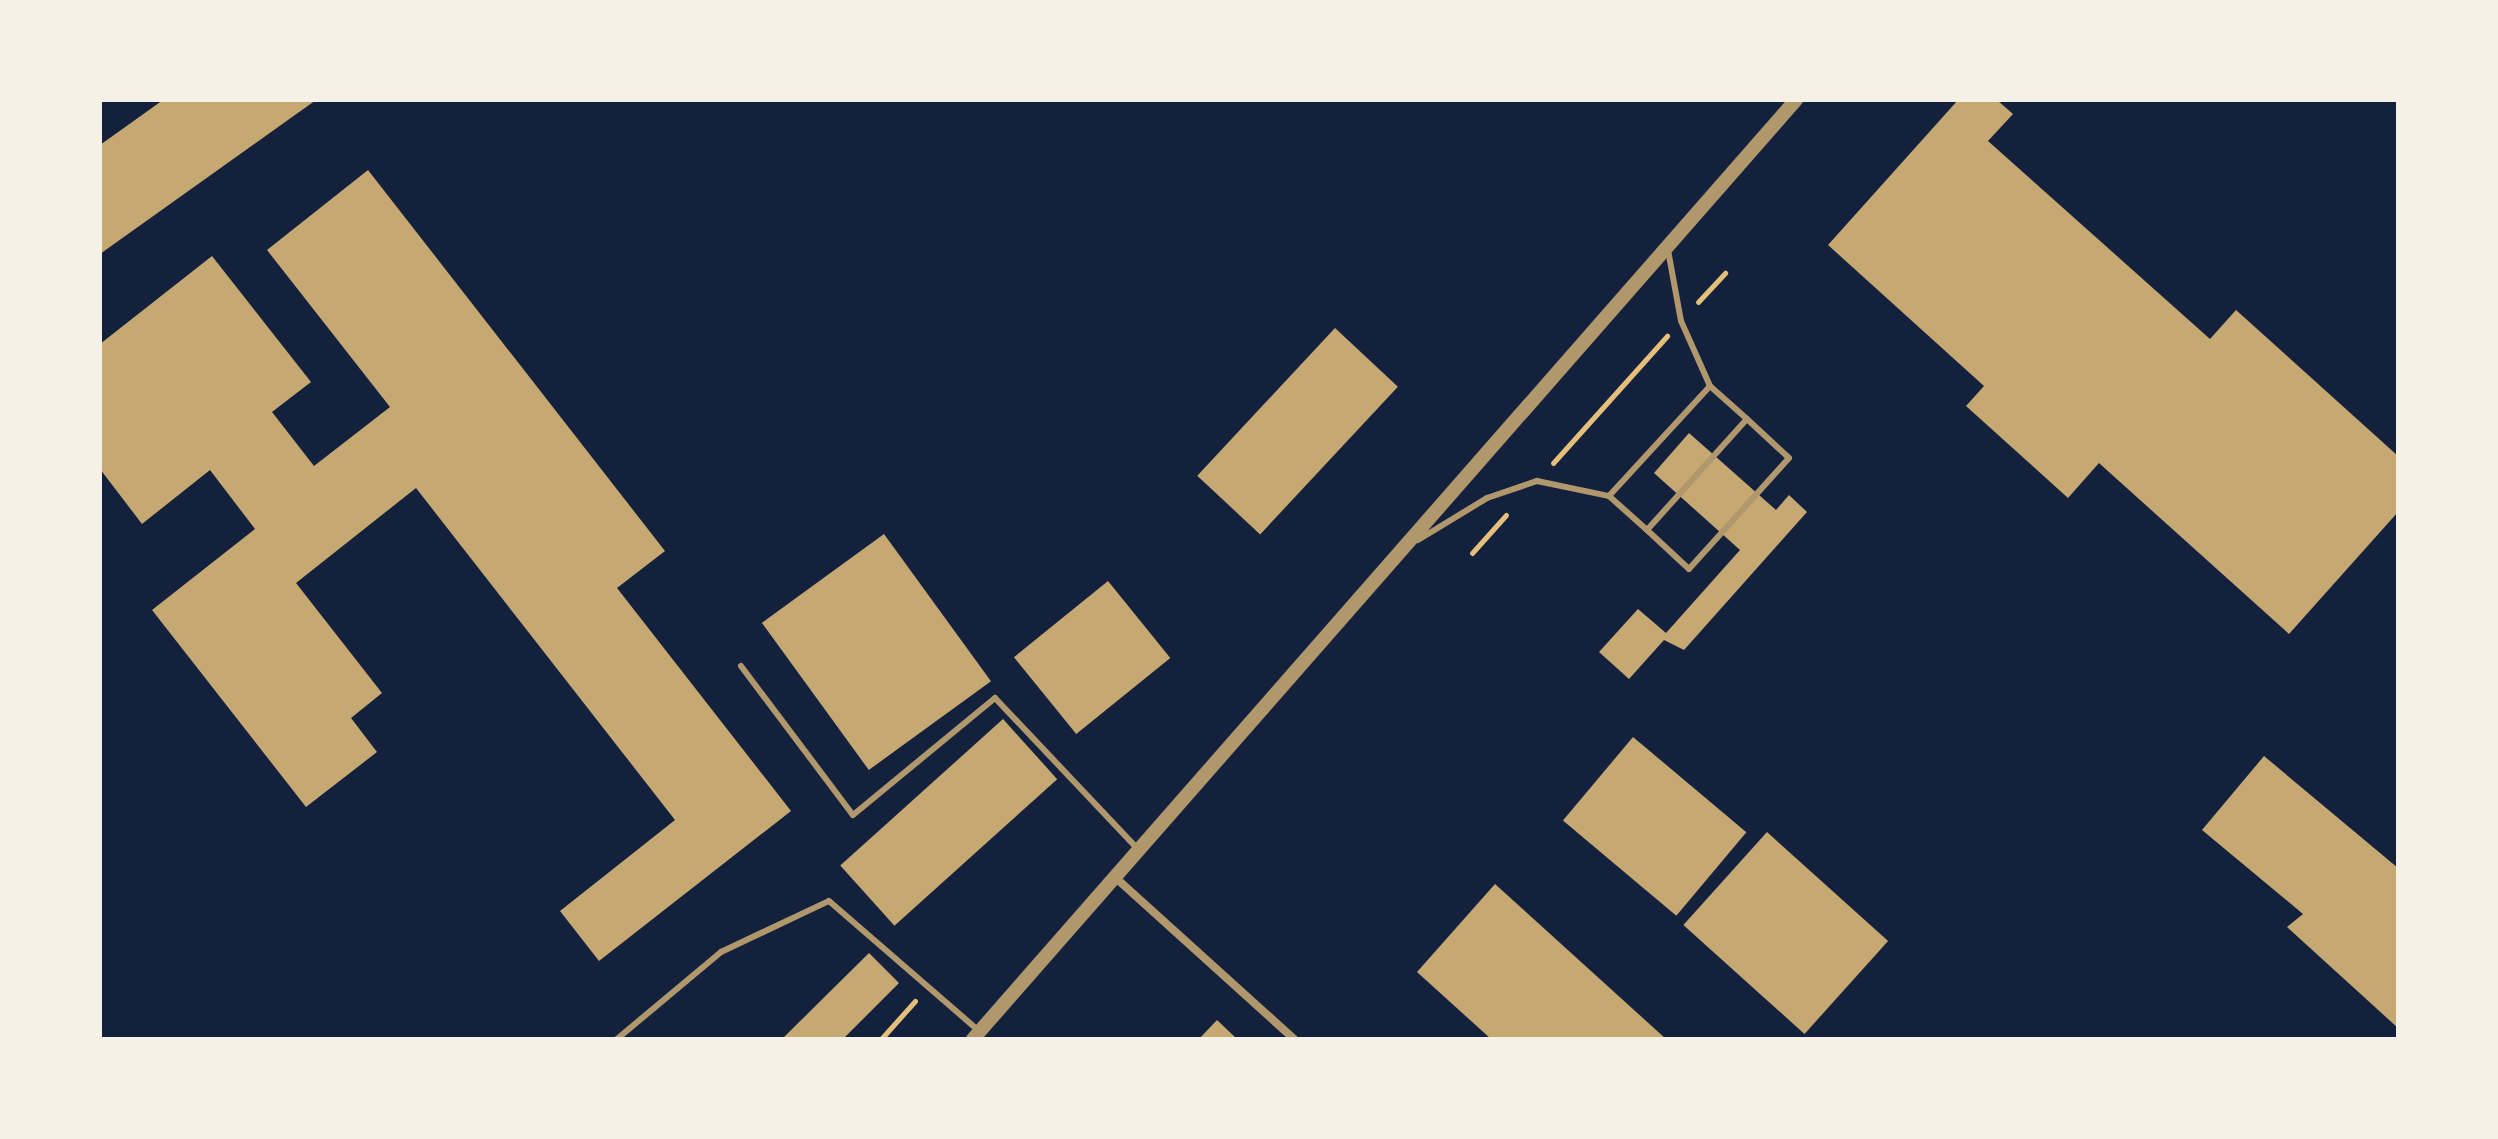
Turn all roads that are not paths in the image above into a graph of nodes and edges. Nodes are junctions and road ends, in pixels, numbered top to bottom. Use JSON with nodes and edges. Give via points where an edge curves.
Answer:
{"nodes":[{"id":1,"x":1796,"y":100,"type":"edge"},
{"id":2,"x":1668,"y":247,"type":"junction"},
{"id":3,"x":1710,"y":386,"type":"junction"},
{"id":4,"x":1747,"y":419,"type":"junction"},
{"id":5,"x":1609,"y":496,"type":"junction"},
{"id":6,"x":1647,"y":530,"type":"junction"},
{"id":7,"x":1401,"y":550,"type":"junction"},
{"id":8,"x":741,"y":666,"type":"dead end"},
{"id":9,"x":1141,"y":851,"type":"junction"},
{"id":10,"x":1117,"y":879,"type":"junction"},
{"id":11,"x":976,"y":1035,"type":"edge"},
{"id":12,"x":617,"y":1039,"type":"edge"},
{"id":13,"x":1294,"y":1039,"type":"edge"}],
"edges":[{"from":1,"to":2,"type":"street"},
{"from":2,"to":3,"type":"lane","via":[[1681,321]]},
{"from":2,"to":7,"type":"street"},
{"from":3,"to":4,"type":"lane"},
{"from":3,"to":5,"type":"lane"},
{"from":4,"to":6,"type":"lane"},
{"from":4,"to":6,"type":"lane","via":[[1789,458],[1689,569]]},
{"from":5,"to":6,"type":"lane"},
{"from":5,"to":7,"type":"lane","via":[[1537,481],[1487,498]]},
{"from":7,"to":9,"type":"street"},
{"from":8,"to":9,"type":"lane","via":[[853,815],[995,698]]},
{"from":9,"to":10,"type":"street"},
{"from":10,"to":11,"type":"street"},
{"from":10,"to":13,"type":"street"},
{"from":11,"to":12,"type":"lane","via":[[829,901],[721,952]]}]}
